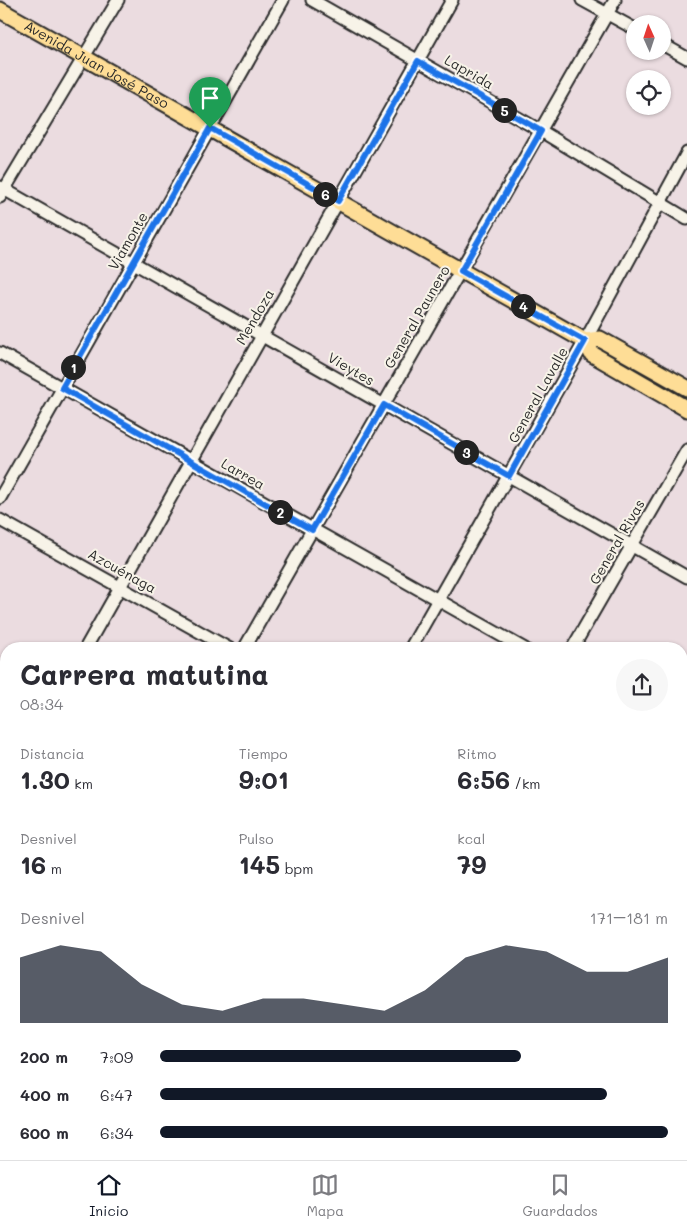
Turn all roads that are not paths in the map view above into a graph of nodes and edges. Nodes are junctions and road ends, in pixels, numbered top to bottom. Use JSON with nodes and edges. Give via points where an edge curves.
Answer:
{"nodes":[{"id":1,"x":118,"y":0,"type":"edge"},
{"id":2,"x":283,"y":0,"type":"edge"},
{"id":3,"x":312,"y":0,"type":"edge"},
{"id":4,"x":452,"y":0,"type":"edge"},
{"id":5,"x":582,"y":0,"type":"edge"},
{"id":6,"x":615,"y":0,"type":"edge"},
{"id":7,"x":0,"y":10,"type":"edge"},
{"id":8,"x":607,"y":14,"type":"junction"},
{"id":9,"x":626,"y":24,"type":"edge"},
{"id":10,"x":671,"y":49,"type":"edge"},
{"id":11,"x":85,"y":58,"type":"junction"},
{"id":12,"x":687,"y":58,"type":"edge"},
{"id":13,"x":418,"y":61,"type":"junction"},
{"id":14,"x":210,"y":128,"type":"junction"},
{"id":15,"x":541,"y":131,"type":"junction"},
{"id":16,"x":687,"y":153,"type":"edge"},
{"id":17,"x":1,"y":191,"type":"edge"},
{"id":18,"x":338,"y":201,"type":"junction"},
{"id":19,"x":659,"y":203,"type":"junction"},
{"id":20,"x":687,"y":219,"type":"edge"},
{"id":21,"x":133,"y":263,"type":"junction"},
{"id":22,"x":461,"y":271,"type":"junction"},
{"id":23,"x":262,"y":336,"type":"junction"},
{"id":24,"x":585,"y":341,"type":"junction"},
{"id":25,"x":0,"y":353,"type":"edge"},
{"id":26,"x":62,"y":388,"type":"junction"},
{"id":27,"x":687,"y":388,"type":"edge"},
{"id":28,"x":384,"y":405,"type":"junction"},
{"id":29,"x":687,"y":408,"type":"edge"},
{"id":30,"x":687,"y":450,"type":"edge"},
{"id":31,"x":190,"y":461,"type":"junction"},
{"id":32,"x":509,"y":476,"type":"junction"},
{"id":33,"x":0,"y":498,"type":"edge"},
{"id":34,"x":0,"y":520,"type":"edge"},
{"id":35,"x":312,"y":530,"type":"junction"},
{"id":36,"x":632,"y":545,"type":"junction"},
{"id":37,"x":687,"y":577,"type":"edge"},
{"id":38,"x":120,"y":586,"type":"junction"},
{"id":39,"x":437,"y":601,"type":"junction"},
{"id":40,"x":89,"y":642,"type":"edge"},
{"id":41,"x":218,"y":642,"type":"edge"},
{"id":42,"x":248,"y":642,"type":"edge"},
{"id":43,"x":414,"y":642,"type":"edge"},
{"id":44,"x":512,"y":642,"type":"edge"},
{"id":45,"x":576,"y":642,"type":"edge"}],
"edges":[{"from":1,"to":11,"type":"street"},
{"from":2,"to":14,"type":"street","name":"Viamonte"},
{"from":3,"to":13,"type":"street","name":"Laprida"},
{"from":4,"to":13,"type":"street","name":"Mendoza"},
{"from":5,"to":8,"type":"street"},
{"from":6,"to":8,"type":"street","name":"General Paunero"},
{"from":7,"to":11,"type":"main road","name":"Avenida Juan José Paso"},
{"from":8,"to":9,"type":"street"},
{"from":8,"to":15,"type":"street","name":"General Paunero"},
{"from":10,"to":12,"type":"street"},
{"from":11,"to":14,"type":"main road","name":"Avenida Juan José Paso"},
{"from":11,"to":17,"type":"street"},
{"from":13,"to":15,"type":"street","name":"Laprida"},
{"from":13,"to":18,"type":"street","name":"Mendoza"},
{"from":14,"to":18,"type":"main road","name":"Avenida Juan José Paso"},
{"from":14,"to":21,"type":"street","name":"Viamonte"},
{"from":15,"to":19,"type":"street","name":"Laprida"},
{"from":15,"to":22,"type":"street","name":"General Paunero"},
{"from":16,"to":19,"type":"street","name":"General Lavalle"},
{"from":17,"to":21,"type":"street","name":"Vieytes"},
{"from":18,"to":22,"type":"main road","name":"Avenida Juan José Paso"},
{"from":18,"to":23,"type":"street","name":"Mendoza"},
{"from":19,"to":20,"type":"street","name":"Laprida"},
{"from":19,"to":24,"type":"street","name":"General Lavalle"},
{"from":21,"to":23,"type":"street","name":"Vieytes"},
{"from":21,"to":26,"type":"street","name":"Viamonte"},
{"from":22,"to":24,"type":"main road","name":"Avenida Juan José Paso"},
{"from":22,"to":28,"type":"street","name":"General Paunero"},
{"from":23,"to":28,"type":"street","name":"Vieytes"},
{"from":23,"to":31,"type":"street","name":"Mendoza"},
{"from":24,"to":27,"type":"main road","name":"Avenida Juan José Paso","via":[[600,339]]},
{"from":24,"to":29,"type":"main road","name":"Avenida Juan José Paso","via":[[592,354]]},
{"from":24,"to":32,"type":"street","name":"General Lavalle"},
{"from":25,"to":26,"type":"street","name":"Larrea"},
{"from":26,"to":31,"type":"street","name":"Larrea"},
{"from":26,"to":33,"type":"street","name":"Viamonte"},
{"from":28,"to":32,"type":"street","name":"Vieytes"},
{"from":28,"to":35,"type":"street","name":"General Paunero"},
{"from":30,"to":36,"type":"street","name":"General Rivas"},
{"from":31,"to":35,"type":"street","name":"Larrea"},
{"from":31,"to":38,"type":"street","name":"Mendoza"},
{"from":32,"to":36,"type":"street","name":"Vieytes"},
{"from":32,"to":39,"type":"street","name":"General Lavalle"},
{"from":34,"to":38,"type":"street","name":"Azcuénaga"},
{"from":35,"to":39,"type":"street","name":"Larrea"},
{"from":35,"to":42,"type":"street","name":"General Paunero"},
{"from":36,"to":37,"type":"street","name":"Vieytes"},
{"from":36,"to":45,"type":"street","name":"General Rivas"},
{"from":38,"to":40,"type":"street","name":"Mendoza"},
{"from":38,"to":41,"type":"street","name":"Azcuénaga"},
{"from":39,"to":43,"type":"street","name":"General Lavalle"},
{"from":39,"to":44,"type":"street","name":"Larrea"}]}
